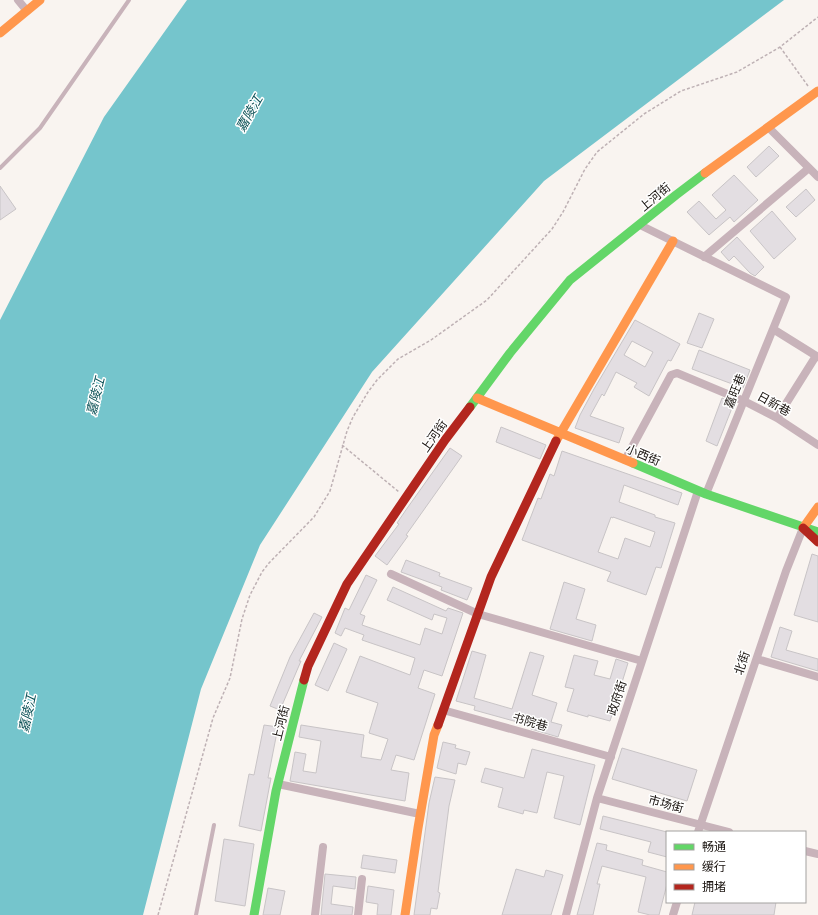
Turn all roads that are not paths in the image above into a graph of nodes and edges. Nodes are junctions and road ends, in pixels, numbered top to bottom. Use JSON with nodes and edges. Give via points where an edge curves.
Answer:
{"nodes":[{"id":1,"x":18,"y":0,"type":"edge"},
{"id":2,"x":40,"y":0,"type":"edge"},
{"id":3,"x":129,"y":0,"type":"edge"},
{"id":4,"x":27,"y":11,"type":"junction"},
{"id":5,"x":0,"y":32,"type":"edge"},
{"id":6,"x":816,"y":93,"type":"edge"},
{"id":7,"x":768,"y":128,"type":"junction"},
{"id":8,"x":0,"y":168,"type":"edge"},
{"id":9,"x":809,"y":168,"type":"junction"},
{"id":10,"x":818,"y":177,"type":"edge"},
{"id":11,"x":640,"y":225,"type":"junction"},
{"id":12,"x":673,"y":241,"type":"junction"},
{"id":13,"x":704,"y":257,"type":"junction"},
{"id":14,"x":773,"y":329,"type":"junction"},
{"id":15,"x":817,"y":356,"type":"edge"},
{"id":16,"x":477,"y":398,"type":"junction"},
{"id":17,"x":744,"y":401,"type":"junction"},
{"id":18,"x":777,"y":418,"type":"junction"},
{"id":19,"x":560,"y":433,"type":"junction"},
{"id":20,"x":818,"y":445,"type":"edge"},
{"id":21,"x":625,"y":460,"type":"junction"},
{"id":22,"x":702,"y":492,"type":"junction"},
{"id":23,"x":818,"y":507,"type":"edge"},
{"id":24,"x":803,"y":528,"type":"junction"},
{"id":25,"x":818,"y":532,"type":"edge"},
{"id":26,"x":818,"y":542,"type":"edge"},
{"id":27,"x":391,"y":574,"type":"dead end"},
{"id":28,"x":478,"y":614,"type":"junction"},
{"id":29,"x":756,"y":658,"type":"junction"},
{"id":30,"x":642,"y":661,"type":"junction"},
{"id":31,"x":818,"y":677,"type":"edge"},
{"id":32,"x":443,"y":710,"type":"junction"},
{"id":33,"x":610,"y":757,"type":"junction"},
{"id":34,"x":278,"y":784,"type":"junction"},
{"id":35,"x":597,"y":798,"type":"junction"},
{"id":36,"x":420,"y":814,"type":"junction"},
{"id":37,"x":214,"y":825,"type":"dead end"},
{"id":38,"x":699,"y":829,"type":"edge"},
{"id":39,"x":719,"y":831,"type":"edge"},
{"id":40,"x":323,"y":847,"type":"dead end"},
{"id":41,"x":806,"y":851,"type":"edge"},
{"id":42,"x":818,"y":854,"type":"edge"},
{"id":43,"x":362,"y":879,"type":"dead end"},
{"id":44,"x":677,"y":903,"type":"edge"},
{"id":45,"x":196,"y":915,"type":"edge"},
{"id":46,"x":254,"y":915,"type":"edge"},
{"id":47,"x":314,"y":915,"type":"edge"},
{"id":48,"x":358,"y":915,"type":"edge"},
{"id":49,"x":405,"y":915,"type":"edge"},
{"id":50,"x":566,"y":915,"type":"edge"},
{"id":51,"x":674,"y":915,"type":"edge"}],
"edges":[{"from":1,"to":4,"type":"street"},
{"from":2,"to":4,"type":"main road"},
{"from":3,"to":8,"type":"lane","via":[[40,128]]},
{"from":4,"to":5,"type":"main road"},
{"from":6,"to":7,"type":"main road","name":"上河街"},
{"from":7,"to":9,"type":"street"},
{"from":7,"to":11,"type":"main road","name":"上河街","via":[[676,195]]},
{"from":9,"to":10,"type":"street"},
{"from":9,"to":13,"type":"street"},
{"from":11,"to":12,"type":"street"},
{"from":11,"to":16,"type":"main road","name":"上河街","via":[[570,280]]},
{"from":12,"to":13,"type":"street"},
{"from":12,"to":19,"type":"main road"},
{"from":13,"to":14,"type":"street","name":"嘉旺巷","via":[[786,297]]},
{"from":14,"to":15,"type":"street"},
{"from":14,"to":17,"type":"street","name":"嘉旺巷"},
{"from":15,"to":18,"type":"street"},
{"from":16,"to":19,"type":"main road","name":"小西街"},
{"from":16,"to":34,"type":"main road","name":"上河街","via":[[445,440],[347,584],[308,666]]},
{"from":17,"to":18,"type":"street","name":"日新巷"},
{"from":17,"to":21,"type":"street","name":"日新巷","via":[[677,373],[671,375]]},
{"from":17,"to":22,"type":"street","name":"嘉旺巷"},
{"from":18,"to":20,"type":"street","name":"日新巷"},
{"from":19,"to":21,"type":"main road","name":"小西街"},
{"from":19,"to":28,"type":"main road","via":[[490,577]]},
{"from":21,"to":22,"type":"main road","name":"小西街"},
{"from":22,"to":24,"type":"main road","name":"小西街"},
{"from":22,"to":30,"type":"street","name":"政府街"},
{"from":23,"to":24,"type":"main road","name":"北街"},
{"from":24,"to":25,"type":"main road","name":"小西街"},
{"from":24,"to":26,"type":"main road"},
{"from":24,"to":29,"type":"street","name":"北街"},
{"from":27,"to":28,"type":"street"},
{"from":28,"to":30,"type":"street"},
{"from":28,"to":32,"type":"main road"},
{"from":29,"to":31,"type":"street"},
{"from":29,"to":38,"type":"street","name":"北街"},
{"from":30,"to":33,"type":"street","name":"政府街"},
{"from":32,"to":33,"type":"street","name":"书院巷"},
{"from":32,"to":36,"type":"main road","via":[[434,735]]},
{"from":33,"to":35,"type":"street","name":"政府街"},
{"from":34,"to":36,"type":"street"},
{"from":34,"to":46,"type":"main road","name":"上河街"},
{"from":35,"to":38,"type":"street","name":"市场街"},
{"from":35,"to":50,"type":"street","name":"政府街"},
{"from":36,"to":49,"type":"main road"},
{"from":37,"to":45,"type":"lane"},
{"from":38,"to":39,"type":"street","name":"市场街"},
{"from":40,"to":47,"type":"street"},
{"from":41,"to":42,"type":"street"},
{"from":43,"to":48,"type":"street"},
{"from":44,"to":51,"type":"street"}]}
